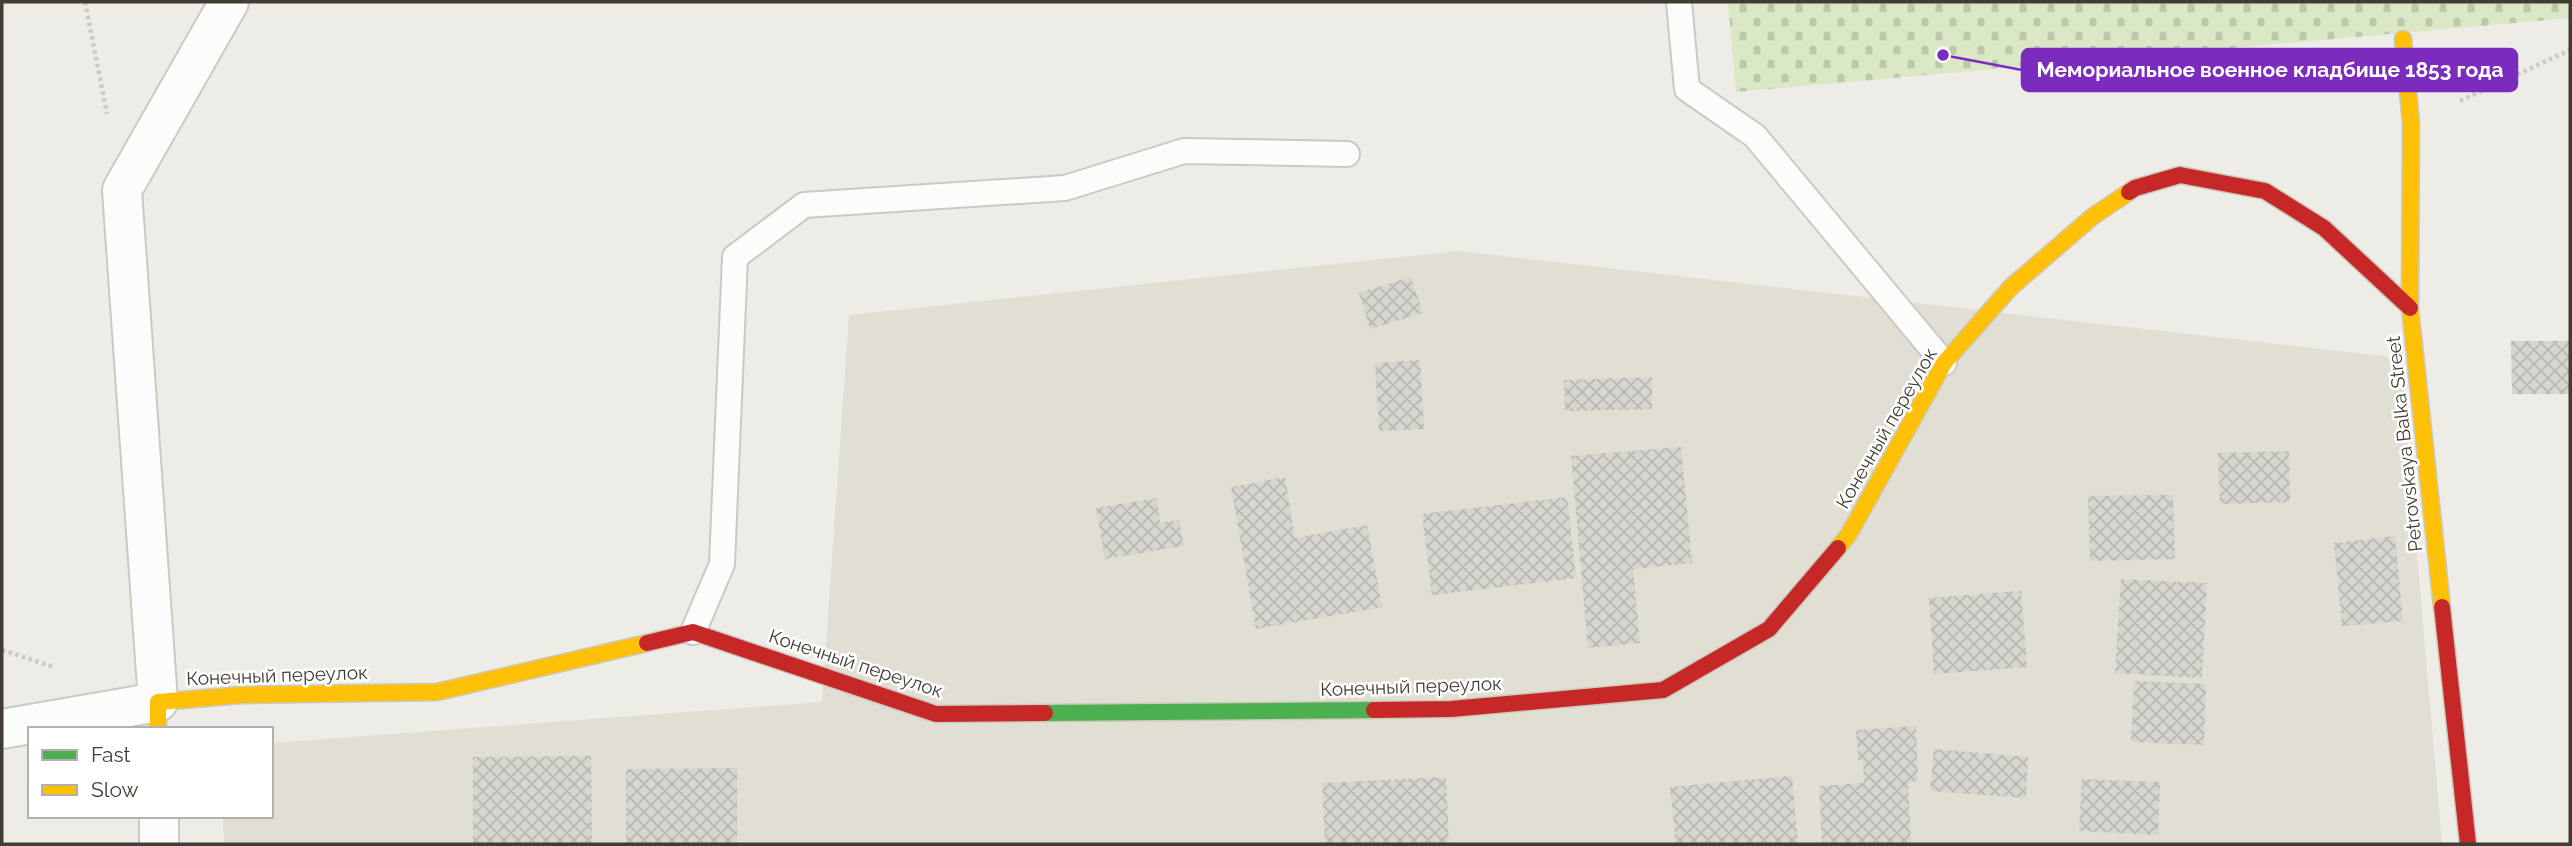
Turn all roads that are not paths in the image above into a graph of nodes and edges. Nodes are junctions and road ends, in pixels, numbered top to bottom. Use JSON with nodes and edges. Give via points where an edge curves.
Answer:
{"nodes":[{"id":1,"x":229,"y":2,"type":"edge"},
{"id":2,"x":1679,"y":2,"type":"edge"},
{"id":3,"x":2403,"y":39,"type":"dead end"},
{"id":4,"x":1347,"y":154,"type":"dead end"},
{"id":5,"x":2410,"y":309,"type":"junction"},
{"id":6,"x":1944,"y":363,"type":"junction"},
{"id":7,"x":693,"y":632,"type":"junction"},
{"id":8,"x":158,"y":715,"type":"edge"},
{"id":9,"x":2,"y":729,"type":"edge"},
{"id":10,"x":159,"y":818,"type":"edge"},
{"id":11,"x":159,"y":844,"type":"edge"},
{"id":12,"x":2468,"y":844,"type":"edge"}],
"edges":[{"from":1,"to":8,"type":"street","via":[[122,190]]},
{"from":2,"to":6,"type":"lane","via":[[1687,89],[1755,136]]},
{"from":3,"to":5,"type":"street","name":"Petrovskaya Balka Street","via":[[2411,123]]},
{"from":4,"to":7,"type":"lane","via":[[1184,151],[1065,188],[804,205],[735,257],[722,564]]},
{"from":5,"to":6,"type":"street","name":"Конечный переулок","via":[[2324,228],[2265,191],[2180,175],[2135,188],[2092,217],[2011,287]]},
{"from":5,"to":12,"type":"street","name":"Petrovskaya Balka Street"},
{"from":6,"to":7,"type":"street","name":"Конечный переулок","via":[[1849,534],[1769,629],[1662,690],[1451,709],[936,714]]},
{"from":7,"to":8,"type":"street","name":"Конечный переулок","via":[[437,692],[241,695]]},
{"from":8,"to":9,"type":"street"},
{"from":10,"to":11,"type":"street"}]}
